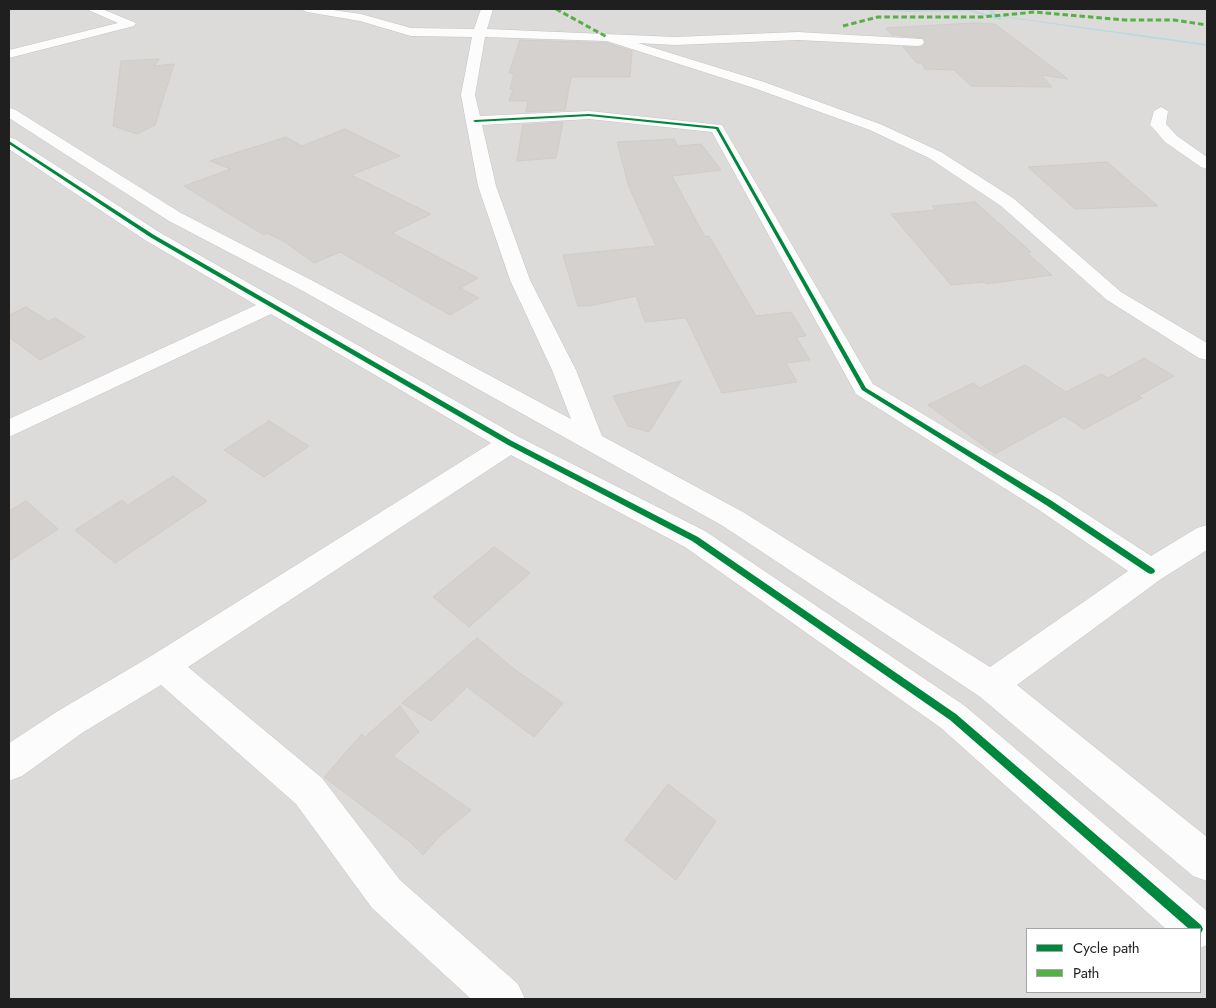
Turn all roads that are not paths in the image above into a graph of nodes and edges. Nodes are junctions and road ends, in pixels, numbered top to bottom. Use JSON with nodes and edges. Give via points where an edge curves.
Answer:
{"nodes":[{"id":1,"x":92,"y":9,"type":"edge"},
{"id":2,"x":306,"y":9,"type":"edge"},
{"id":3,"x":487,"y":9,"type":"edge"},
{"id":4,"x":480,"y":34,"type":"junction"},
{"id":5,"x":607,"y":37,"type":"junction"},
{"id":6,"x":918,"y":42,"type":"dead end"},
{"id":7,"x":9,"y":54,"type":"edge"},
{"id":8,"x":1161,"y":111,"type":"dead end"},
{"id":9,"x":9,"y":112,"type":"edge"},
{"id":10,"x":475,"y":121,"type":"junction"},
{"id":11,"x":9,"y":142,"type":"edge"},
{"id":12,"x":1207,"y":164,"type":"edge"},
{"id":13,"x":274,"y":305,"type":"junction"},
{"id":14,"x":1207,"y":353,"type":"edge"},
{"id":15,"x":9,"y":429,"type":"edge"},
{"id":16,"x":592,"y":442,"type":"junction"},
{"id":17,"x":510,"y":443,"type":"junction"},
{"id":18,"x":1207,"y":536,"type":"edge"},
{"id":19,"x":1151,"y":571,"type":"junction"},
{"id":20,"x":163,"y":666,"type":"junction"},
{"id":21,"x":991,"y":685,"type":"junction"},
{"id":22,"x":9,"y":764,"type":"edge"},
{"id":23,"x":1207,"y":862,"type":"edge"},
{"id":24,"x":1196,"y":928,"type":"edge"},
{"id":25,"x":503,"y":999,"type":"edge"}],
"edges":[{"from":1,"to":7,"type":"street","via":[[130,23]]},
{"from":2,"to":4,"type":"street","via":[[361,18],[410,32]]},
{"from":3,"to":4,"type":"street"},
{"from":4,"to":5,"type":"street"},
{"from":4,"to":10,"type":"street","via":[[468,95]]},
{"from":5,"to":6,"type":"street","via":[[675,41],[798,36]]},
{"from":5,"to":14,"type":"street","via":[[875,126],[935,155],[1007,202],[1114,296]]},
{"from":8,"to":12,"type":"street","via":[[1158,125],[1171,139]]},
{"from":9,"to":16,"type":"street","via":[[175,217]]},
{"from":10,"to":16,"type":"street","via":[[488,186],[520,280],[564,370]]},
{"from":10,"to":19,"type":"street","via":[[589,116],[717,128],[864,389],[1049,503]]},
{"from":11,"to":13,"type":"street","via":[[152,236]]},
{"from":13,"to":15,"type":"street"},
{"from":13,"to":17,"type":"street"},
{"from":16,"to":21,"type":"street","via":[[733,518]]},
{"from":17,"to":20,"type":"street"},
{"from":17,"to":24,"type":"street","via":[[695,539],[953,716]]},
{"from":18,"to":19,"type":"street"},
{"from":19,"to":21,"type":"street"},
{"from":20,"to":22,"type":"street","via":[[70,722]]},
{"from":20,"to":25,"type":"street","via":[[309,791],[386,894]]},
{"from":21,"to":23,"type":"street"}]}
